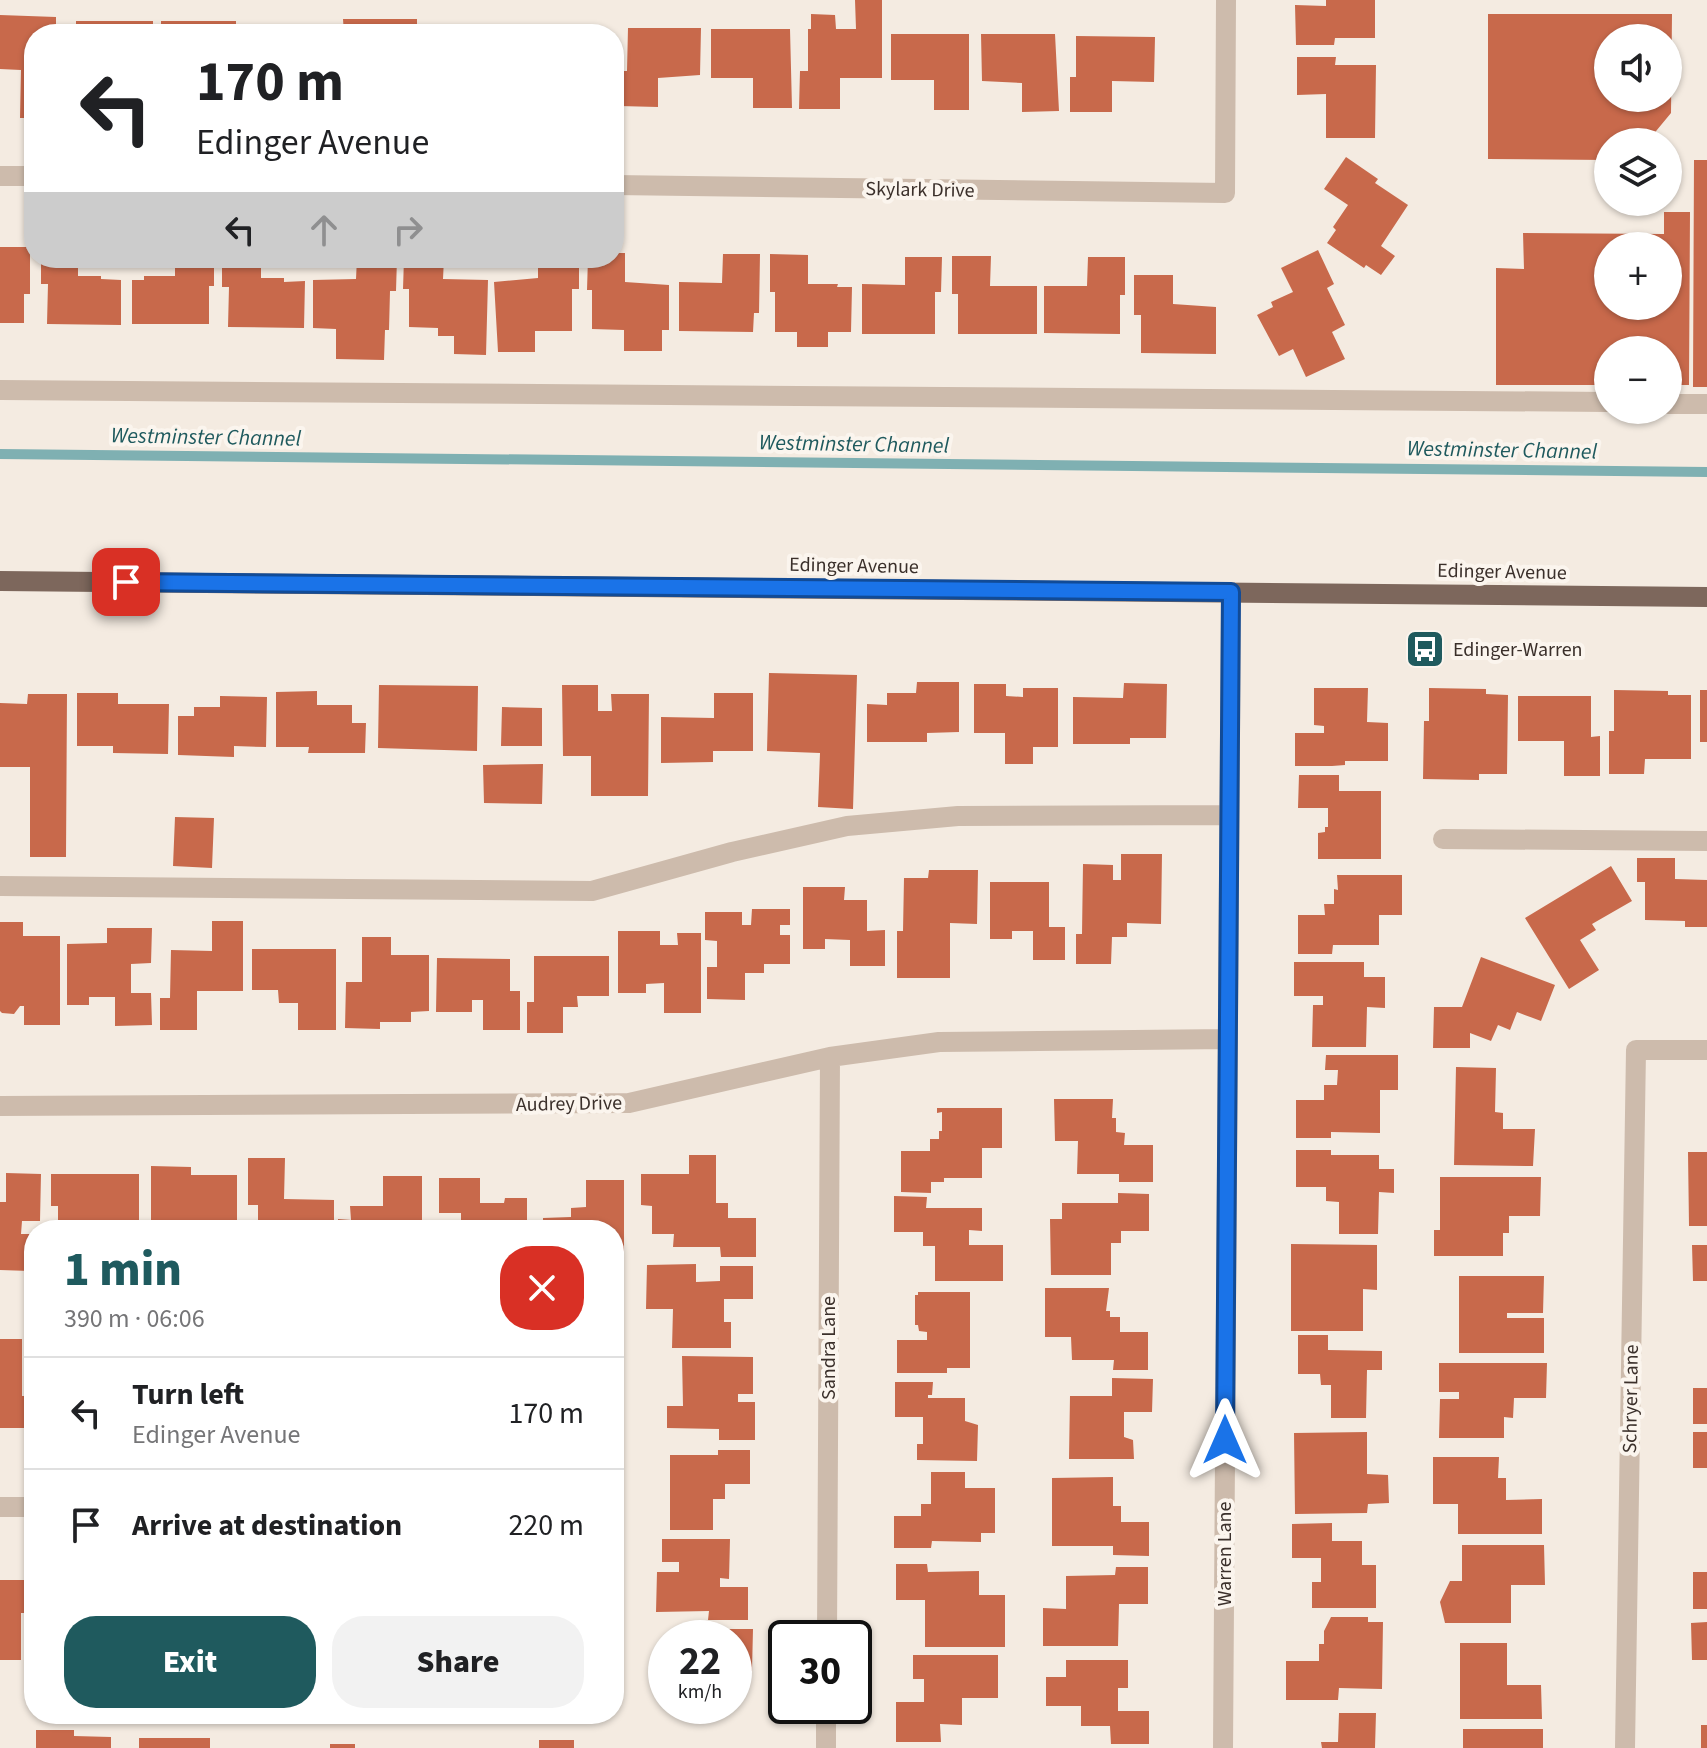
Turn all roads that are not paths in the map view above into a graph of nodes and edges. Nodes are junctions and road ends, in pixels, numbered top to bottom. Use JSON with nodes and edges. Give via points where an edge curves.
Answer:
{"nodes":[{"id":1,"x":1226,"y":0,"type":"edge"},
{"id":2,"x":0,"y":176,"type":"edge"},
{"id":3,"x":24,"y":176,"type":"edge"},
{"id":4,"x":624,"y":185,"type":"edge"},
{"id":5,"x":0,"y":390,"type":"edge"},
{"id":6,"x":1594,"y":402,"type":"edge"},
{"id":7,"x":1682,"y":404,"type":"edge"},
{"id":8,"x":1707,"y":404,"type":"edge"},
{"id":9,"x":0,"y":581,"type":"edge"},
{"id":10,"x":1231,"y":592,"type":"junction"},
{"id":11,"x":1707,"y":597,"type":"edge"},
{"id":12,"x":1229,"y":815,"type":"junction"},
{"id":13,"x":1443,"y":839,"type":"dead end"},
{"id":14,"x":1707,"y":841,"type":"edge"},
{"id":15,"x":0,"y":886,"type":"edge"},
{"id":16,"x":1228,"y":1039,"type":"junction"},
{"id":17,"x":1707,"y":1050,"type":"edge"},
{"id":18,"x":830,"y":1057,"type":"junction"},
{"id":19,"x":0,"y":1106,"type":"edge"},
{"id":20,"x":0,"y":1507,"type":"edge"},
{"id":21,"x":24,"y":1507,"type":"edge"},
{"id":22,"x":827,"y":1620,"type":"edge"},
{"id":23,"x":826,"y":1724,"type":"edge"},
{"id":24,"x":826,"y":1748,"type":"edge"},
{"id":25,"x":1223,"y":1748,"type":"edge"},
{"id":26,"x":1625,"y":1748,"type":"edge"}],
"edges":[{"from":1,"to":4,"type":"street","name":"Skylark Drive","via":[[1225,193]]},
{"from":2,"to":3,"type":"street"},
{"from":5,"to":6,"type":"street"},
{"from":7,"to":8,"type":"street"},
{"from":9,"to":10,"type":"main road","name":"Edinger Avenue"},
{"from":10,"to":11,"type":"main road","name":"Edinger Avenue"},
{"from":10,"to":12,"type":"street","name":"Warren Lane"},
{"from":12,"to":15,"type":"street","via":[[958,816],[847,826],[592,891]]},
{"from":12,"to":16,"type":"street","name":"Warren Lane"},
{"from":13,"to":14,"type":"street"},
{"from":16,"to":18,"type":"street","name":"Audrey Drive","via":[[939,1042]]},
{"from":16,"to":25,"type":"street","name":"Warren Lane"},
{"from":17,"to":26,"type":"street","name":"Schryer Lane","via":[[1636,1050]]},
{"from":18,"to":19,"type":"street","name":"Audrey Drive","via":[[629,1103]]},
{"from":18,"to":22,"type":"street","name":"Sandra Lane"},
{"from":20,"to":21,"type":"street"},
{"from":23,"to":24,"type":"street"}]}
